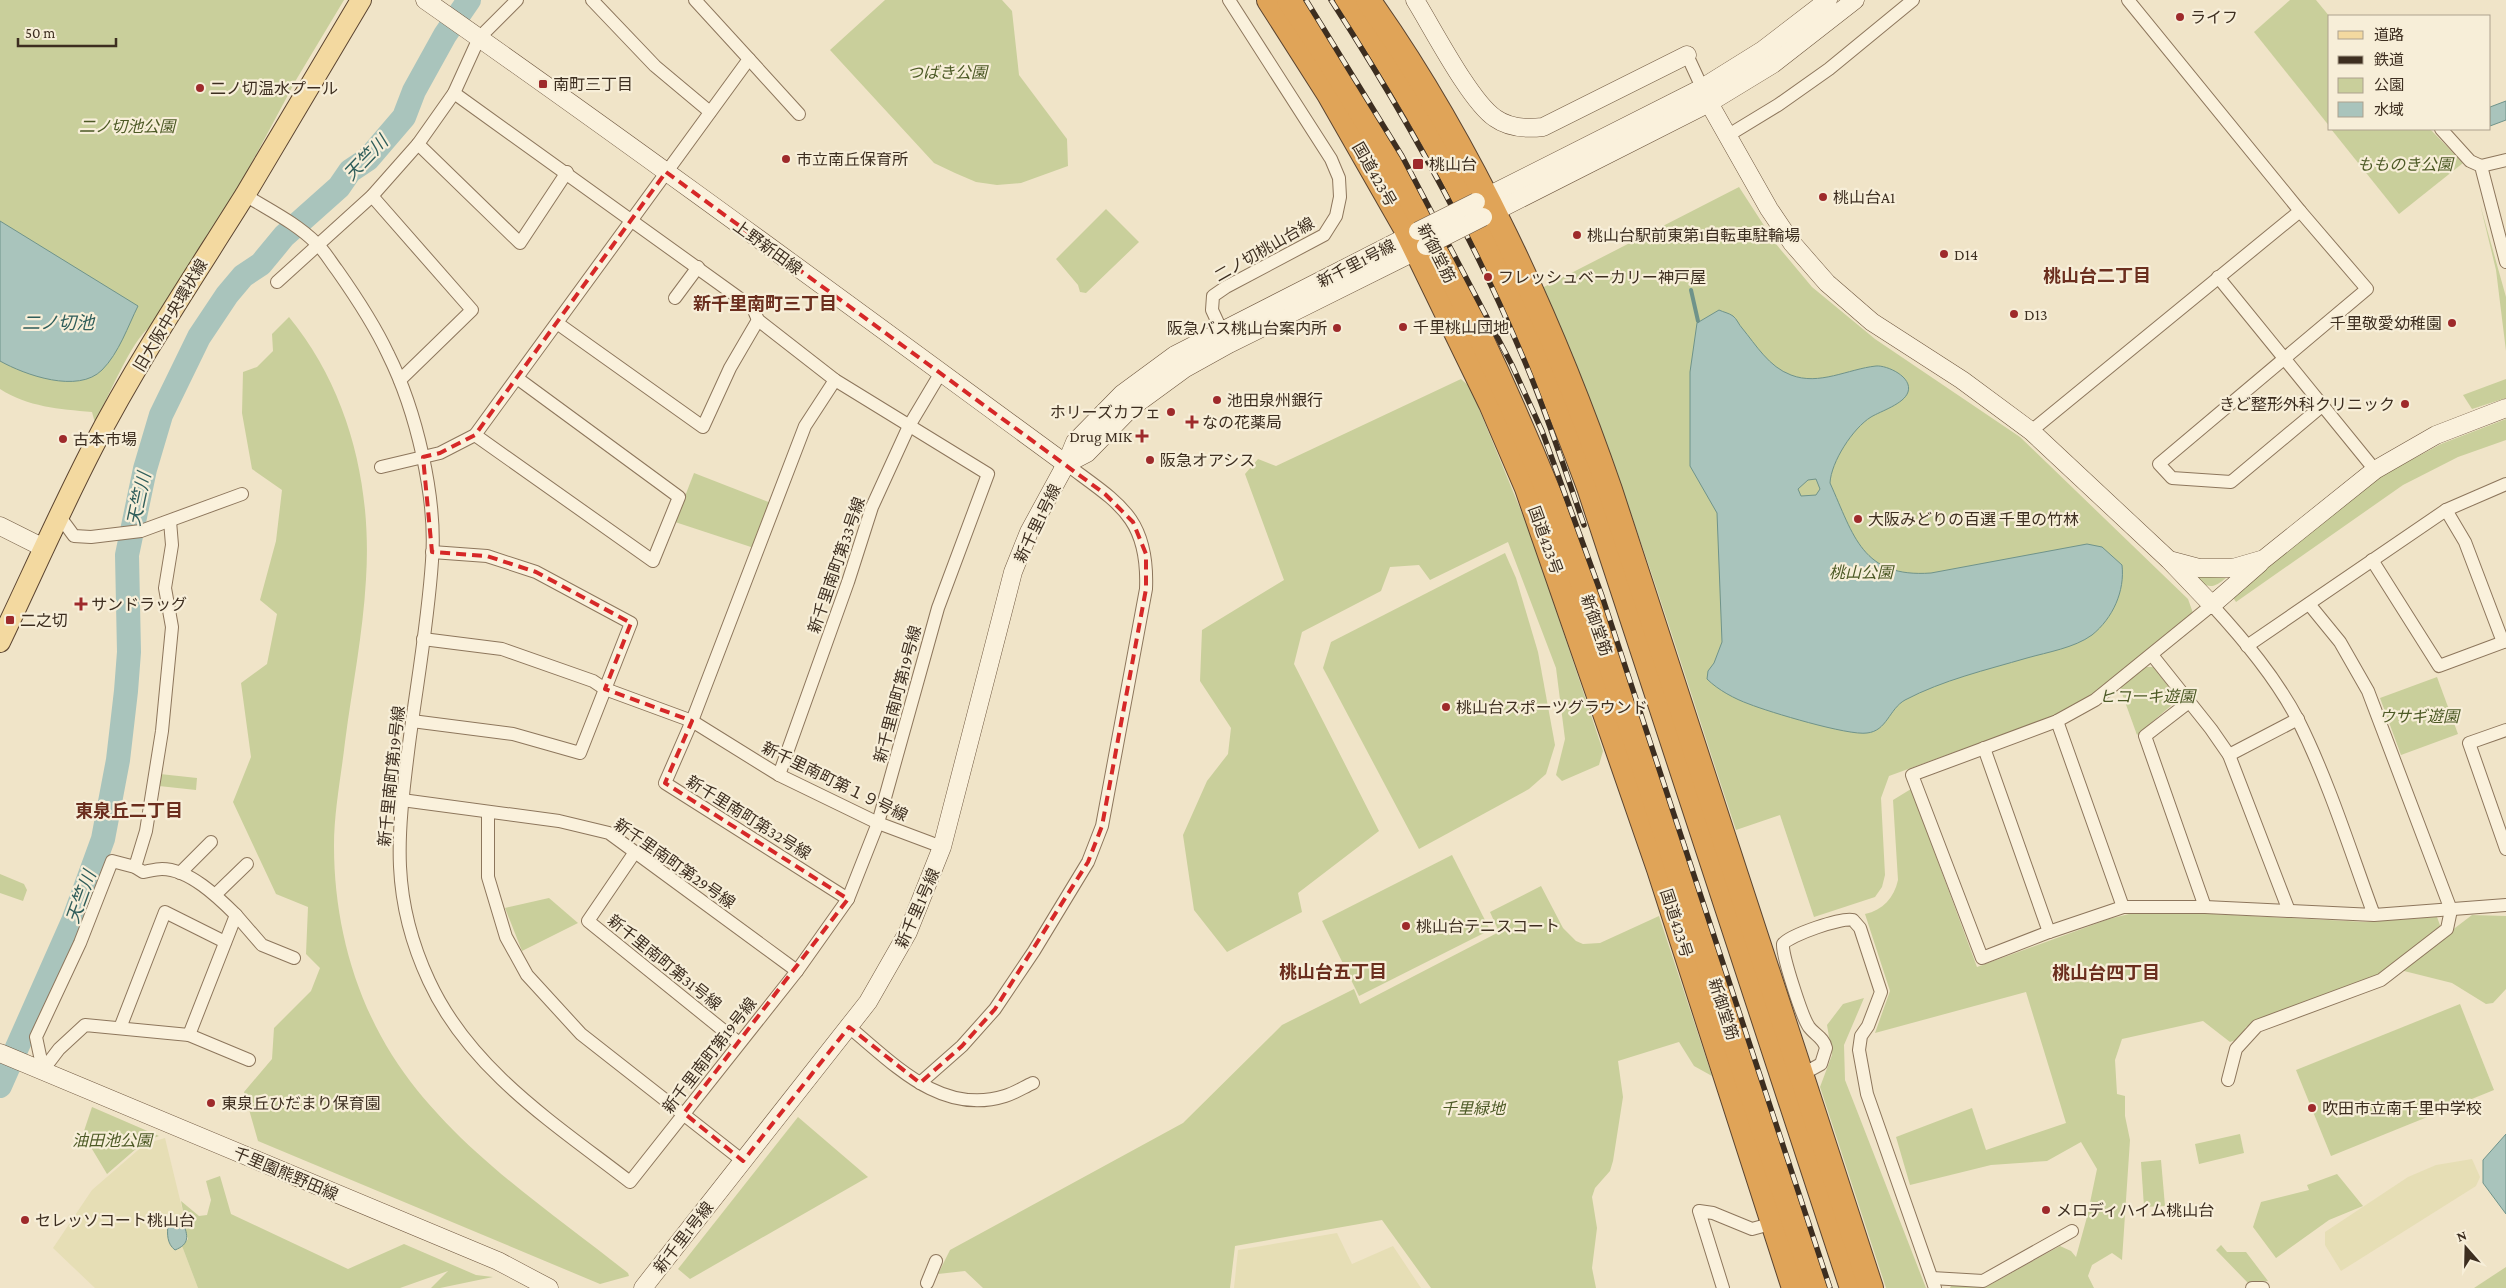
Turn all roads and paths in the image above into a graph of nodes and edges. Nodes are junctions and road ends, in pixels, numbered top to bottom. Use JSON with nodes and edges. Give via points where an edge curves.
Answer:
{"nodes":[{"id":1,"x":361,"y":0,"type":"edge"},
{"id":2,"x":517,"y":0,"type":"edge"},
{"id":3,"x":592,"y":0,"type":"edge"},
{"id":4,"x":695,"y":0,"type":"edge"},
{"id":5,"x":1230,"y":0,"type":"edge"},
{"id":6,"x":1269,"y":0,"type":"edge"},
{"id":7,"x":1289,"y":0,"type":"edge"},
{"id":8,"x":1347,"y":0,"type":"edge"},
{"id":9,"x":1368,"y":0,"type":"edge"},
{"id":10,"x":1415,"y":0,"type":"edge"},
{"id":11,"x":1828,"y":0,"type":"edge"},
{"id":12,"x":1856,"y":0,"type":"edge"},
{"id":13,"x":1913,"y":0,"type":"edge"},
{"id":14,"x":2128,"y":0,"type":"edge"},
{"id":15,"x":431,"y":4,"type":"edge"},
{"id":16,"x":474,"y":34,"type":"junction"},
{"id":17,"x":1686,"y":55,"type":"joint"},
{"id":18,"x":749,"y":60,"type":"junction"},
{"id":19,"x":454,"y":93,"type":"junction"},
{"id":20,"x":1706,"y":96,"type":"junction"},
{"id":21,"x":710,"y":112,"type":"junction"},
{"id":22,"x":799,"y":114,"type":"dead end"},
{"id":23,"x":2442,"y":130,"type":"edge"},
{"id":24,"x":1727,"y":136,"type":"junction"},
{"id":25,"x":418,"y":144,"type":"junction"},
{"id":26,"x":2506,"y":160,"type":"edge"},
{"id":27,"x":2481,"y":166,"type":"junction"},
{"id":28,"x":566,"y":172,"type":"junction"},
{"id":29,"x":666,"y":172,"type":"junction"},
{"id":30,"x":245,"y":195,"type":"junction"},
{"id":31,"x":372,"y":196,"type":"junction"},
{"id":32,"x":1484,"y":207,"type":"junction"},
{"id":33,"x":2300,"y":211,"type":"junction"},
{"id":34,"x":632,"y":221,"type":"junction"},
{"id":35,"x":1418,"y":241,"type":"junction"},
{"id":36,"x":318,"y":245,"type":"junction"},
{"id":37,"x":2506,"y":262,"type":"edge"},
{"id":38,"x":698,"y":267,"type":"junction"},
{"id":39,"x":2218,"y":277,"type":"junction"},
{"id":40,"x":277,"y":282,"type":"dead end"},
{"id":41,"x":675,"y":298,"type":"dead end"},
{"id":42,"x":758,"y":320,"type":"junction"},
{"id":43,"x":557,"y":323,"type":"junction"},
{"id":44,"x":1225,"y":337,"type":"junction"},
{"id":45,"x":2286,"y":358,"type":"junction"},
{"id":46,"x":940,"y":374,"type":"junction"},
{"id":47,"x":517,"y":378,"type":"junction"},
{"id":48,"x":400,"y":380,"type":"junction"},
{"id":49,"x":835,"y":380,"type":"junction"},
{"id":50,"x":2322,"y":406,"type":"junction"},
{"id":51,"x":2506,"y":408,"type":"edge"},
{"id":52,"x":909,"y":426,"type":"junction"},
{"id":53,"x":2031,"y":431,"type":"junction"},
{"id":54,"x":475,"y":435,"type":"junction"},
{"id":55,"x":423,"y":457,"type":"junction"},
{"id":56,"x":1066,"y":464,"type":"junction"},
{"id":57,"x":381,"y":466,"type":"dead end"},
{"id":58,"x":2375,"y":470,"type":"junction"},
{"id":59,"x":2506,"y":484,"type":"edge"},
{"id":60,"x":242,"y":494,"type":"dead end"},
{"id":61,"x":2446,"y":510,"type":"junction"},
{"id":62,"x":60,"y":517,"type":"junction"},
{"id":63,"x":170,"y":522,"type":"junction"},
{"id":64,"x":0,"y":526,"type":"edge"},
{"id":65,"x":42,"y":547,"type":"junction"},
{"id":66,"x":432,"y":552,"type":"junction"},
{"id":67,"x":2264,"y":559,"type":"junction"},
{"id":68,"x":2169,"y":560,"type":"junction"},
{"id":69,"x":2372,"y":560,"type":"junction"},
{"id":70,"x":18,"y":602,"type":"junction"},
{"id":71,"x":2212,"y":604,"type":"junction"},
{"id":72,"x":2310,"y":604,"type":"junction"},
{"id":73,"x":0,"y":615,"type":"edge"},
{"id":74,"x":423,"y":639,"type":"junction"},
{"id":75,"x":0,"y":642,"type":"edge"},
{"id":76,"x":2504,"y":642,"type":"edge"},
{"id":77,"x":2247,"y":646,"type":"junction"},
{"id":78,"x":2152,"y":654,"type":"junction"},
{"id":79,"x":605,"y":689,"type":"junction"},
{"id":80,"x":2189,"y":702,"type":"junction"},
{"id":81,"x":2298,"y":720,"type":"junction"},
{"id":82,"x":412,"y":721,"type":"junction"},
{"id":83,"x":692,"y":721,"type":"junction"},
{"id":84,"x":2056,"y":721,"type":"junction"},
{"id":85,"x":2506,"y":730,"type":"edge"},
{"id":86,"x":1984,"y":748,"type":"junction"},
{"id":87,"x":2229,"y":755,"type":"junction"},
{"id":88,"x":779,"y":776,"type":"junction"},
{"id":89,"x":402,"y":800,"type":"junction"},
{"id":90,"x":488,"y":812,"type":"junction"},
{"id":91,"x":878,"y":823,"type":"junction"},
{"id":92,"x":211,"y":842,"type":"dead end"},
{"id":93,"x":1726,"y":844,"type":"junction"},
{"id":94,"x":942,"y":847,"type":"junction"},
{"id":95,"x":2506,"y":849,"type":"edge"},
{"id":96,"x":635,"y":852,"type":"junction"},
{"id":97,"x":247,"y":864,"type":"dead end"},
{"id":98,"x":135,"y":867,"type":"junction"},
{"id":99,"x":1659,"y":869,"type":"junction"},
{"id":100,"x":180,"y":873,"type":"junction"},
{"id":101,"x":216,"y":894,"type":"junction"},
{"id":102,"x":848,"y":899,"type":"junction"},
{"id":103,"x":2506,"y":905,"type":"edge"},
{"id":104,"x":2124,"y":907,"type":"junction"},
{"id":105,"x":2205,"y":907,"type":"junction"},
{"id":106,"x":2451,"y":910,"type":"junction"},
{"id":107,"x":2289,"y":911,"type":"junction"},
{"id":108,"x":236,"y":915,"type":"junction"},
{"id":109,"x":2374,"y":915,"type":"junction"},
{"id":110,"x":2049,"y":932,"type":"junction"},
{"id":111,"x":225,"y":942,"type":"junction"},
{"id":112,"x":294,"y":958,"type":"dead end"},
{"id":113,"x":797,"y":971,"type":"junction"},
{"id":114,"x":2381,"y":980,"type":"junction"},
{"id":115,"x":1755,"y":990,"type":"junction"},
{"id":116,"x":1721,"y":1002,"type":"junction"},
{"id":117,"x":2309,"y":1016,"type":"dead end"},
{"id":118,"x":848,"y":1027,"type":"junction"},
{"id":119,"x":120,"y":1028,"type":"junction"},
{"id":120,"x":189,"y":1035,"type":"junction"},
{"id":121,"x":739,"y":1044,"type":"junction"},
{"id":122,"x":1,"y":1053,"type":"edge"},
{"id":123,"x":249,"y":1060,"type":"dead end"},
{"id":124,"x":43,"y":1070,"type":"junction"},
{"id":125,"x":1801,"y":1075,"type":"junction"},
{"id":126,"x":2228,"y":1080,"type":"dead end"},
{"id":127,"x":920,"y":1083,"type":"junction"},
{"id":128,"x":1033,"y":1083,"type":"dead end"},
{"id":129,"x":684,"y":1113,"type":"junction"},
{"id":130,"x":743,"y":1161,"type":"junction"},
{"id":131,"x":1774,"y":1223,"type":"junction"},
{"id":132,"x":2072,"y":1231,"type":"dead end"},
{"id":133,"x":936,"y":1261,"type":"dead end"},
{"id":134,"x":1934,"y":1283,"type":"edge"},
{"id":135,"x":930,"y":1284,"type":"edge"},
{"id":136,"x":649,"y":1286,"type":"edge"},
{"id":137,"x":549,"y":1288,"type":"edge"},
{"id":138,"x":1723,"y":1288,"type":"edge"},
{"id":139,"x":1794,"y":1288,"type":"edge"},
{"id":140,"x":1816,"y":1288,"type":"edge"},
{"id":141,"x":1852,"y":1288,"type":"edge"},
{"id":142,"x":1871,"y":1288,"type":"edge"},
{"id":143,"x":2252,"y":1288,"type":"edge"},
{"id":144,"x":2263,"y":1288,"type":"edge"}],
"edges":[{"from":1,"to":30,"type":"main road","name":"旧大阪中央環状線"},
{"from":2,"to":16,"type":"street"},
{"from":3,"to":21,"type":"street","via":[[655,66]]},
{"from":4,"to":18,"type":"street"},
{"from":5,"to":44,"type":"street","name":"二ノ切桃山台線","via":[[1330,159],[1339,178],[1340,197],[1336,216],[1324,235],[1213,296],[1212,310]]},
{"from":6,"to":35,"type":"highway","name":"国道423号"},
{"from":7,"to":116,"type":"highway","name":"新御堂筋","via":[[1397,176],[1510,401],[1585,591]]},
{"from":8,"to":115,"type":"highway","via":[[1392,69],[1449,169],[1502,274],[1549,382],[1589,487]]},
{"from":9,"to":32,"type":"highway","via":[[1429,95]]},
{"from":10,"to":17,"type":"street","via":[[1483,108],[1507,125],[1543,127]]},
{"from":11,"to":20,"type":"street"},
{"from":12,"to":20,"type":"street","via":[[1773,64]]},
{"from":13,"to":24,"type":"street","via":[[1829,69]]},
{"from":14,"to":33,"type":"street"},
{"from":15,"to":16,"type":"street","name":"上野新田線"},
{"from":16,"to":19,"type":"street"},
{"from":16,"to":29,"type":"street","name":"上野新田線"},
{"from":17,"to":20,"type":"street"},
{"from":18,"to":21,"type":"street"},
{"from":18,"to":22,"type":"street"},
{"from":19,"to":25,"type":"street"},
{"from":19,"to":28,"type":"street","name":"新千里南町第19号線"},
{"from":20,"to":24,"type":"street"},
{"from":20,"to":32,"type":"street","name":"新千里1号線"},
{"from":21,"to":29,"type":"street"},
{"from":23,"to":27,"type":"street","via":[[2470,161]]},
{"from":24,"to":53,"type":"street","via":[[1792,243],[1827,283],[1872,322],[1962,380]]},
{"from":25,"to":28,"type":"street","via":[[520,243]]},
{"from":25,"to":31,"type":"street"},
{"from":26,"to":27,"type":"street"},
{"from":27,"to":37,"type":"street"},
{"from":28,"to":34,"type":"street","name":"新千里南町第19号線"},
{"from":29,"to":34,"type":"street"},
{"from":29,"to":46,"type":"street","name":"上野新田線"},
{"from":30,"to":36,"type":"street","via":[[299,228]]},
{"from":30,"to":62,"type":"main road","name":"旧大阪中央環状線","via":[[155,338],[93,448]]},
{"from":31,"to":36,"type":"street"},
{"from":31,"to":48,"type":"street","via":[[472,310]]},
{"from":32,"to":35,"type":"street","name":"新千里1号線","bridge":true},
{"from":32,"to":93,"type":"highway","via":[[1544,320],[1586,424]]},
{"from":33,"to":39,"type":"street"},
{"from":33,"to":45,"type":"street","via":[[2367,289]]},
{"from":34,"to":38,"type":"street","name":"新千里南町第19号線"},
{"from":34,"to":43,"type":"street"},
{"from":35,"to":44,"type":"street","name":"新千里1号線"},
{"from":35,"to":99,"type":"highway","name":"国道423号","via":[[1527,488]]},
{"from":36,"to":40,"type":"street"},
{"from":36,"to":48,"type":"street","name":"新千里南町第19号線","via":[[367,313]]},
{"from":38,"to":41,"type":"street"},
{"from":38,"to":42,"type":"street","name":"新千里南町第19号線","via":[[753,308]]},
{"from":39,"to":45,"type":"street"},
{"from":39,"to":53,"type":"street"},
{"from":42,"to":43,"type":"street","via":[[730,368],[703,427]]},
{"from":42,"to":49,"type":"street","name":"新千里南町第19号線"},
{"from":43,"to":47,"type":"street"},
{"from":44,"to":56,"type":"street","name":"新千里1号線","via":[[1132,407],[1087,452]]},
{"from":45,"to":50,"type":"street"},
{"from":45,"to":50,"type":"street","via":[[2159,464],[2172,478],[2231,482]]},
{"from":46,"to":52,"type":"street","name":"新千里南町第33号線"},
{"from":46,"to":56,"type":"street","name":"上野新田線"},
{"from":47,"to":54,"type":"street"},
{"from":47,"to":54,"type":"street","via":[[679,497],[653,561]]},
{"from":48,"to":55,"type":"street","name":"新千里南町第19号線"},
{"from":49,"to":52,"type":"street","name":"新千里南町第19号線"},
{"from":49,"to":83,"type":"street","via":[[805,426]]},
{"from":50,"to":58,"type":"street"},
{"from":51,"to":58,"type":"street","via":[[2436,435]]},
{"from":52,"to":88,"type":"street","name":"新千里南町第33号線","via":[[872,507]]},
{"from":52,"to":91,"type":"street","name":"新千里南町第19号線","via":[[988,474],[938,608]]},
{"from":53,"to":68,"type":"street"},
{"from":54,"to":55,"type":"street","via":[[440,453]]},
{"from":55,"to":57,"type":"street"},
{"from":55,"to":66,"type":"street","name":"新千里南町第19号線"},
{"from":56,"to":94,"type":"street","name":"新千里1号線","via":[[1013,572]]},
{"from":56,"to":127,"type":"street","via":[[1116,502],[1127,515],[1144,545],[1147,564],[1146,589],[1102,826],[1088,862],[994,1009],[962,1046]]},
{"from":58,"to":67,"type":"street"},
{"from":59,"to":61,"type":"street"},
{"from":60,"to":63,"type":"street"},
{"from":61,"to":69,"type":"street"},
{"from":61,"to":76,"type":"street","via":[[2465,542]]},
{"from":62,"to":63,"type":"street","via":[[74,536],[91,537],[141,531]]},
{"from":62,"to":65,"type":"main road","name":"旧大阪中央環状線"},
{"from":63,"to":98,"type":"street","via":[[172,545],[165,588],[172,628],[162,731],[146,831]]},
{"from":64,"to":65,"type":"street"},
{"from":65,"to":70,"type":"main road","name":"旧大阪中央環状線"},
{"from":66,"to":74,"type":"street","name":"新千里南町第19号線"},
{"from":66,"to":79,"type":"street","via":[[487,556],[536,572],[630,623]]},
{"from":67,"to":68,"type":"street","via":[[2233,568],[2199,568]]},
{"from":67,"to":71,"type":"street"},
{"from":68,"to":71,"type":"street"},
{"from":69,"to":72,"type":"street"},
{"from":69,"to":76,"type":"street","via":[[2439,666]]},
{"from":70,"to":73,"type":"street"},
{"from":70,"to":75,"type":"main road","name":"旧大阪中央環状線"},
{"from":71,"to":77,"type":"street"},
{"from":71,"to":78,"type":"street"},
{"from":72,"to":77,"type":"street"},
{"from":72,"to":106,"type":"street","via":[[2340,642],[2368,691]]},
{"from":74,"to":79,"type":"street","name":"新千里南町第１９号線","via":[[502,649],[593,681]]},
{"from":74,"to":82,"type":"street","name":"新千里南町第19号線"},
{"from":77,"to":81,"type":"street"},
{"from":78,"to":80,"type":"street"},
{"from":78,"to":84,"type":"street","via":[[2095,700]]},
{"from":79,"to":82,"type":"street","via":[[580,753],[513,734]]},
{"from":79,"to":83,"type":"street","name":"新千里南町第１９号線"},
{"from":80,"to":87,"type":"street"},
{"from":80,"to":105,"type":"street","via":[[2145,736]]},
{"from":81,"to":87,"type":"street"},
{"from":81,"to":109,"type":"street"},
{"from":82,"to":89,"type":"street","name":"新千里南町第19号線"},
{"from":83,"to":88,"type":"street","name":"新千里南町第１９号線"},
{"from":83,"to":102,"type":"street","name":"新千里南町第32号線","via":[[665,784]]},
{"from":84,"to":86,"type":"street"},
{"from":84,"to":104,"type":"street"},
{"from":85,"to":95,"type":"street","via":[[2470,743]]},
{"from":86,"to":110,"type":"street"},
{"from":86,"to":110,"type":"street","via":[[1912,775],[1982,958]]},
{"from":87,"to":107,"type":"street"},
{"from":88,"to":91,"type":"street","name":"新千里南町第１９号線"},
{"from":89,"to":90,"type":"street","name":"新千里南町第29号線"},
{"from":89,"to":129,"type":"street","name":"新千里南町第19号線","via":[[398,832],[400,873],[410,932],[437,998],[480,1058],[519,1096],[630,1182]]},
{"from":90,"to":96,"type":"street","name":"新千里南町第29号線","via":[[559,821],[609,833]]},
{"from":90,"to":129,"type":"street","via":[[488,877],[506,937],[527,975],[580,1034]]},
{"from":91,"to":94,"type":"street","name":"新千里南町第１９号線"},
{"from":91,"to":102,"type":"street","name":"新千里南町第19号線"},
{"from":92,"to":100,"type":"street"},
{"from":93,"to":115,"type":"highway"},
{"from":93,"to":125,"type":"highway"},
{"from":94,"to":118,"type":"street","name":"新千里1号線","via":[[908,932],[882,980]]},
{"from":96,"to":113,"type":"street","name":"新千里南町第29号線"},
{"from":96,"to":121,"type":"street","name":"新千里南町第31号線","via":[[588,921]]},
{"from":97,"to":101,"type":"street"},
{"from":98,"to":100,"type":"street","via":[[143,872],[162,869]]},
{"from":98,"to":124,"type":"street","via":[[112,861],[80,943],[36,1037]]},
{"from":99,"to":116,"type":"highway"},
{"from":99,"to":131,"type":"highway","name":"国道423号"},
{"from":100,"to":101,"type":"street"},
{"from":101,"to":108,"type":"street"},
{"from":102,"to":113,"type":"street","name":"新千里南町第19号線"},
{"from":103,"to":106,"type":"street"},
{"from":104,"to":105,"type":"street"},
{"from":104,"to":110,"type":"street"},
{"from":105,"to":107,"type":"street"},
{"from":106,"to":109,"type":"street"},
{"from":106,"to":114,"type":"street","via":[[2447,928]]},
{"from":107,"to":109,"type":"street"},
{"from":108,"to":111,"type":"street"},
{"from":108,"to":112,"type":"street","via":[[262,945]]},
{"from":111,"to":119,"type":"street","via":[[165,912]]},
{"from":111,"to":120,"type":"street"},
{"from":113,"to":121,"type":"street","name":"新千里南町第19号線"},
{"from":114,"to":117,"type":"street","via":[[2353,998]]},
{"from":114,"to":126,"type":"street","via":[[2257,1026],[2236,1049]]},
{"from":115,"to":141,"type":"highway"},
{"from":116,"to":140,"type":"highway","name":"新御堂筋"},
{"from":118,"to":127,"type":"street"},
{"from":118,"to":130,"type":"street","name":"新千里1号線"},
{"from":119,"to":120,"type":"street"},
{"from":119,"to":124,"type":"street","via":[[85,1025],[59,1049]]},
{"from":120,"to":123,"type":"street"},
{"from":121,"to":129,"type":"street","name":"新千里南町第19号線"},
{"from":122,"to":124,"type":"street","name":"千里園熊野田線"},
{"from":124,"to":137,"type":"street","name":"千里園熊野田線","via":[[498,1261]]},
{"from":125,"to":134,"type":"street","via":[[1821,1064],[1826,1048],[1804,1015],[1783,944],[1792,937],[1841,920],[1853,920],[1860,928],[1881,992],[1859,1044],[1867,1094]]},
{"from":125,"to":142,"type":"highway"},
{"from":127,"to":128,"type":"street","via":[[948,1097],[976,1101],[1004,1096]]},
{"from":129,"to":130,"type":"street"},
{"from":130,"to":136,"type":"street","name":"新千里1号線"},
{"from":131,"to":138,"type":"street","via":[[1752,1229],[1713,1213],[1699,1211]]},
{"from":131,"to":139,"type":"highway","name":"国道423号"},
{"from":132,"to":134,"type":"street","via":[[1982,1281]]},
{"from":133,"to":135,"type":"street"},
{"from":143,"to":144,"type":"street"}]}
